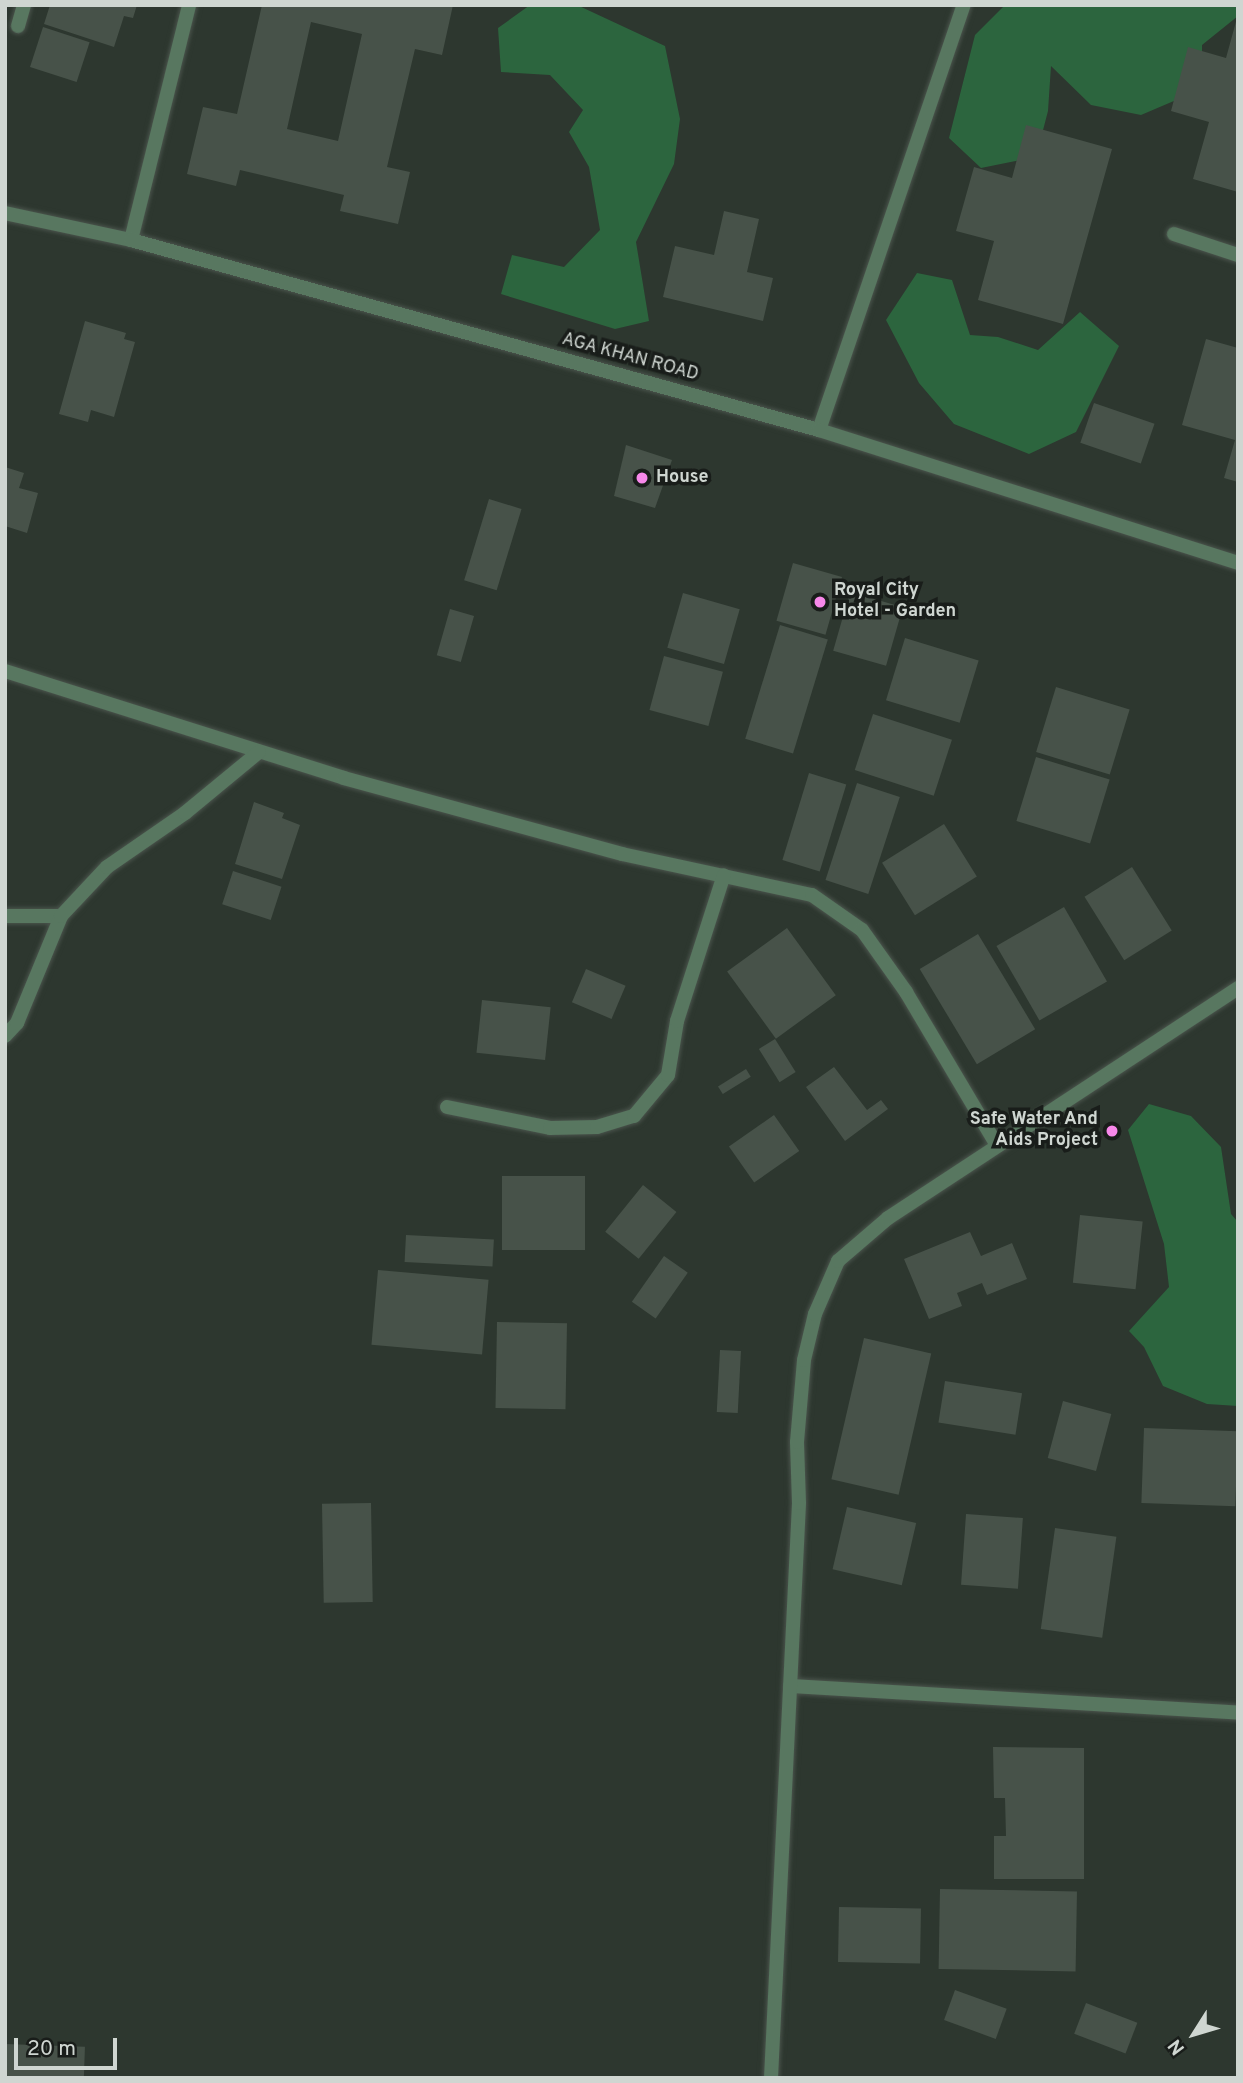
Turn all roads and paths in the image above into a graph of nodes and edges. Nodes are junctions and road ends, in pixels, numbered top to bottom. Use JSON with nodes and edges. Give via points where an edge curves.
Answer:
{"nodes":[{"id":1,"x":24,"y":5,"type":"edge"},
{"id":2,"x":189,"y":5,"type":"edge"},
{"id":3,"x":964,"y":5,"type":"edge"},
{"id":4,"x":18,"y":26,"type":"dead end"},
{"id":5,"x":5,"y":213,"type":"edge"},
{"id":6,"x":1174,"y":234,"type":"dead end"},
{"id":7,"x":131,"y":240,"type":"junction"},
{"id":8,"x":1238,"y":255,"type":"edge"},
{"id":9,"x":818,"y":430,"type":"junction"},
{"id":10,"x":1238,"y":563,"type":"edge"},
{"id":11,"x":5,"y":671,"type":"edge"},
{"id":12,"x":259,"y":752,"type":"junction"},
{"id":13,"x":724,"y":875,"type":"junction"},
{"id":14,"x":5,"y":916,"type":"edge"},
{"id":15,"x":61,"y":916,"type":"junction"},
{"id":16,"x":1238,"y":988,"type":"edge"},
{"id":17,"x":5,"y":1036,"type":"edge"},
{"id":18,"x":447,"y":1107,"type":"dead end"},
{"id":19,"x":997,"y":1145,"type":"junction"},
{"id":20,"x":790,"y":1686,"type":"junction"},
{"id":21,"x":1238,"y":1713,"type":"edge"},
{"id":22,"x":771,"y":2078,"type":"edge"}],
"edges":[{"from":1,"to":4,"type":"street"},
{"from":2,"to":7,"type":"street"},
{"from":3,"to":9,"type":"street"},
{"from":5,"to":7,"type":"street","name":"AGA KHAN ROAD"},
{"from":6,"to":8,"type":"street"},
{"from":7,"to":9,"type":"street","name":"AGA KHAN ROAD"},
{"from":9,"to":10,"type":"street","name":"AGA KHAN ROAD"},
{"from":11,"to":12,"type":"street"},
{"from":12,"to":13,"type":"street","via":[[622,854]]},
{"from":12,"to":15,"type":"street","via":[[185,813],[107,867]]},
{"from":13,"to":18,"type":"street","via":[[677,1021],[668,1075],[634,1116],[597,1127],[550,1128]]},
{"from":13,"to":19,"type":"street","via":[[812,895],[862,930],[906,992]]},
{"from":14,"to":15,"type":"street"},
{"from":15,"to":17,"type":"street","via":[[17,1023]]},
{"from":16,"to":19,"type":"street"},
{"from":19,"to":20,"type":"street","via":[[888,1218],[838,1261],[815,1314],[804,1360],[797,1442],[799,1503]]},
{"from":20,"to":21,"type":"street"},
{"from":20,"to":22,"type":"street"}]}
